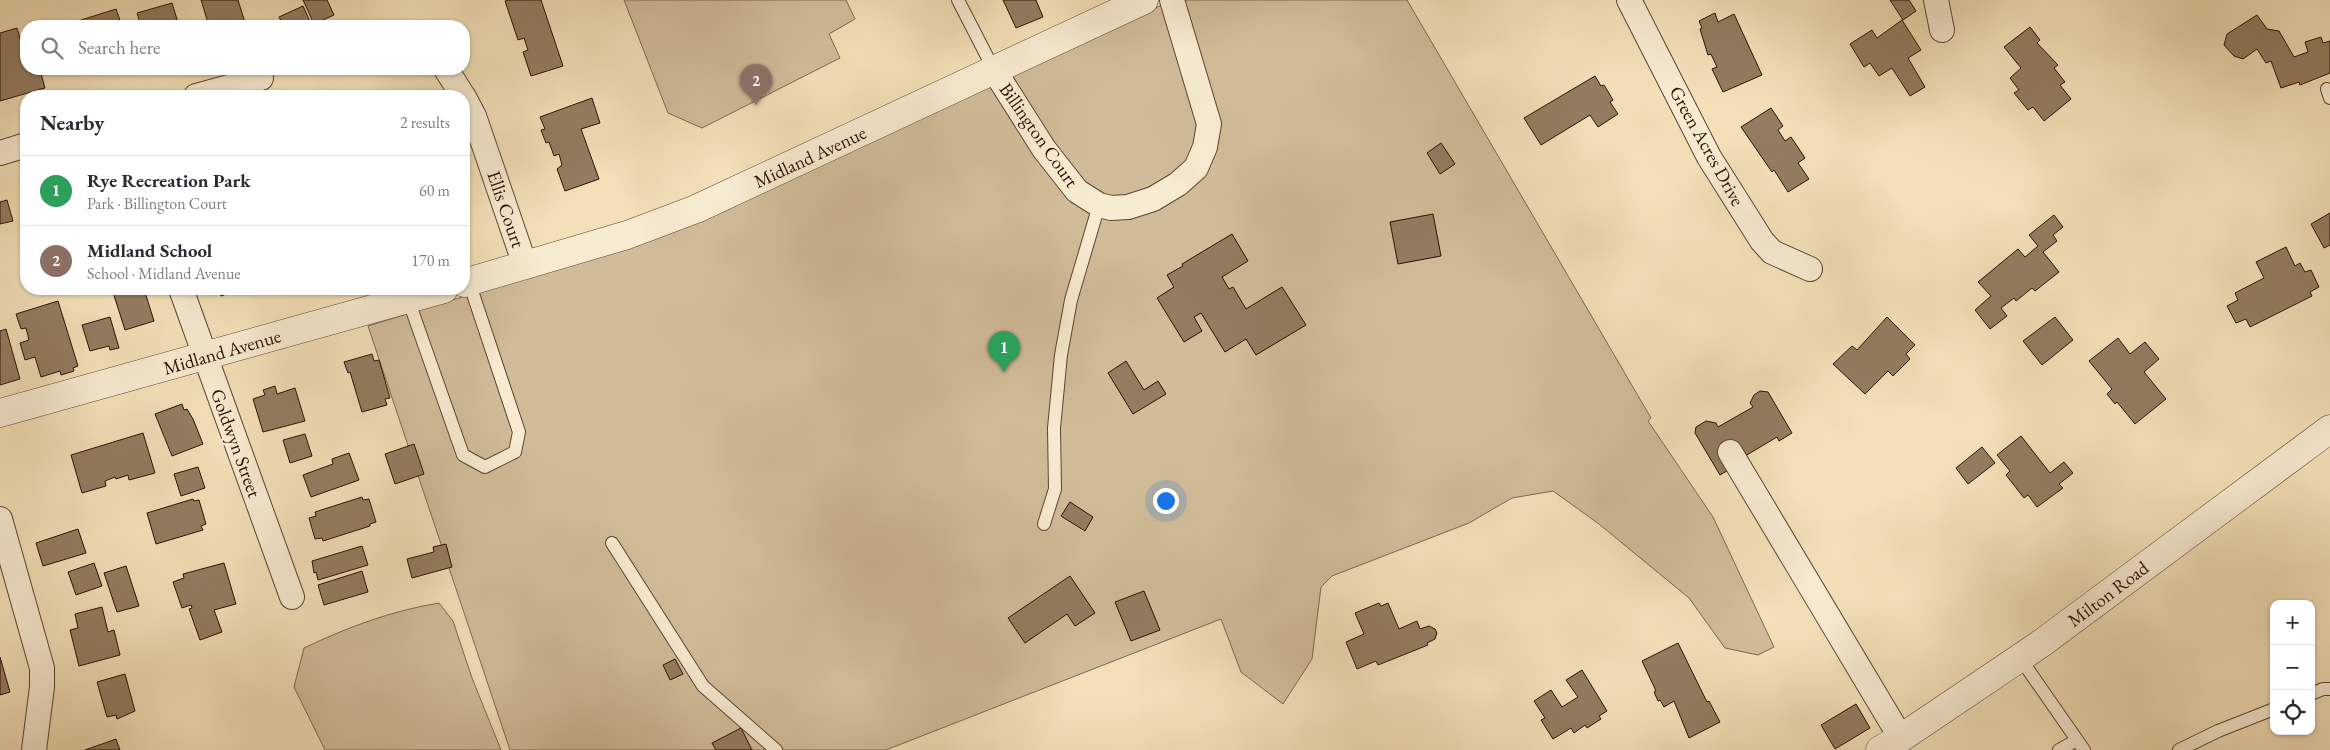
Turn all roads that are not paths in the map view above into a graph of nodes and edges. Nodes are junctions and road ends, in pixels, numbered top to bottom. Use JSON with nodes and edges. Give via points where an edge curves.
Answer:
{"nodes":[{"id":1,"x":958,"y":0,"type":"edge"},
{"id":2,"x":1144,"y":0,"type":"edge"},
{"id":3,"x":1172,"y":0,"type":"edge"},
{"id":4,"x":1629,"y":0,"type":"edge"},
{"id":5,"x":1936,"y":0,"type":"edge"},
{"id":6,"x":1942,"y":30,"type":"dead end"},
{"id":7,"x":994,"y":70,"type":"junction"},
{"id":8,"x":450,"y":75,"type":"edge"},
{"id":9,"x":261,"y":78,"type":"dead end"},
{"id":10,"x":218,"y":90,"type":"edge"},
{"id":11,"x":460,"y":90,"type":"edge"},
{"id":12,"x":470,"y":108,"type":"edge"},
{"id":13,"x":20,"y":147,"type":"edge"},
{"id":14,"x":0,"y":153,"type":"edge"},
{"id":15,"x":1099,"y":205,"type":"junction"},
{"id":16,"x":525,"y":266,"type":"junction"},
{"id":17,"x":1810,"y":269,"type":"dead end"},
{"id":18,"x":470,"y":281,"type":"edge"},
{"id":19,"x":184,"y":295,"type":"edge"},
{"id":20,"x":422,"y":295,"type":"edge"},
{"id":21,"x":463,"y":295,"type":"edge"},
{"id":22,"x":408,"y":299,"type":"junction"},
{"id":23,"x":205,"y":356,"type":"junction"},
{"id":24,"x":0,"y":413,"type":"edge"},
{"id":25,"x":2327,"y":438,"type":"edge"},
{"id":26,"x":1730,"y":452,"type":"dead end"},
{"id":27,"x":0,"y":519,"type":"edge"},
{"id":28,"x":1044,"y":524,"type":"dead end"},
{"id":29,"x":612,"y":543,"type":"dead end"},
{"id":30,"x":292,"y":597,"type":"dead end"},
{"id":31,"x":2020,"y":658,"type":"junction"},
{"id":32,"x":2330,"y":689,"type":"edge"},
{"id":33,"x":2315,"y":692,"type":"edge"},
{"id":34,"x":2270,"y":711,"type":"edge"},
{"id":35,"x":2081,"y":745,"type":"edge"},
{"id":36,"x":1885,"y":747,"type":"edge"},
{"id":37,"x":34,"y":750,"type":"edge"},
{"id":38,"x":776,"y":750,"type":"edge"},
{"id":39,"x":2059,"y":750,"type":"edge"},
{"id":40,"x":2179,"y":750,"type":"edge"}],
"edges":[{"from":1,"to":7,"type":"lane"},
{"from":2,"to":7,"type":"street","name":"Midland Avenue"},
{"from":3,"to":15,"type":"street","name":"Billington Court","via":[[1209,124],[1205,147],[1196,168],[1153,199],[1128,208]]},
{"from":4,"to":17,"type":"street","name":"Green Acres Drive","via":[[1709,157],[1762,241],[1772,252]]},
{"from":5,"to":6,"type":"street"},
{"from":7,"to":15,"type":"street","name":"Billington Court","via":[[1044,149],[1077,191]]},
{"from":7,"to":16,"type":"street","name":"Midland Avenue","via":[[696,209],[627,235]]},
{"from":8,"to":11,"type":"street","name":"Ellis Court"},
{"from":9,"to":10,"type":"street"},
{"from":12,"to":16,"type":"street","name":"Ellis Court"},
{"from":13,"to":14,"type":"street"},
{"from":15,"to":28,"type":"lane","via":[[1071,300],[1061,355],[1054,428],[1055,489]]},
{"from":16,"to":18,"type":"street","name":"Midland Avenue"},
{"from":19,"to":23,"type":"street","name":"Goldwyn Street"},
{"from":20,"to":22,"type":"street","name":"Midland Avenue"},
{"from":21,"to":22,"type":"lane","via":[[519,432],[516,452],[485,467],[463,455]]},
{"from":22,"to":23,"type":"street","name":"Midland Avenue"},
{"from":23,"to":24,"type":"street","name":"Midland Avenue"},
{"from":23,"to":30,"type":"street","name":"Goldwyn Street"},
{"from":25,"to":31,"type":"street","name":"Milton Road"},
{"from":26,"to":36,"type":"street"},
{"from":27,"to":37,"type":"street","via":[[42,668]]},
{"from":29,"to":38,"type":"lane","via":[[703,686]]},
{"from":31,"to":35,"type":"lane"},
{"from":31,"to":36,"type":"street","name":"Milton Road"},
{"from":32,"to":33,"type":"lane"},
{"from":34,"to":40,"type":"lane"},
{"from":35,"to":39,"type":"lane"}]}
